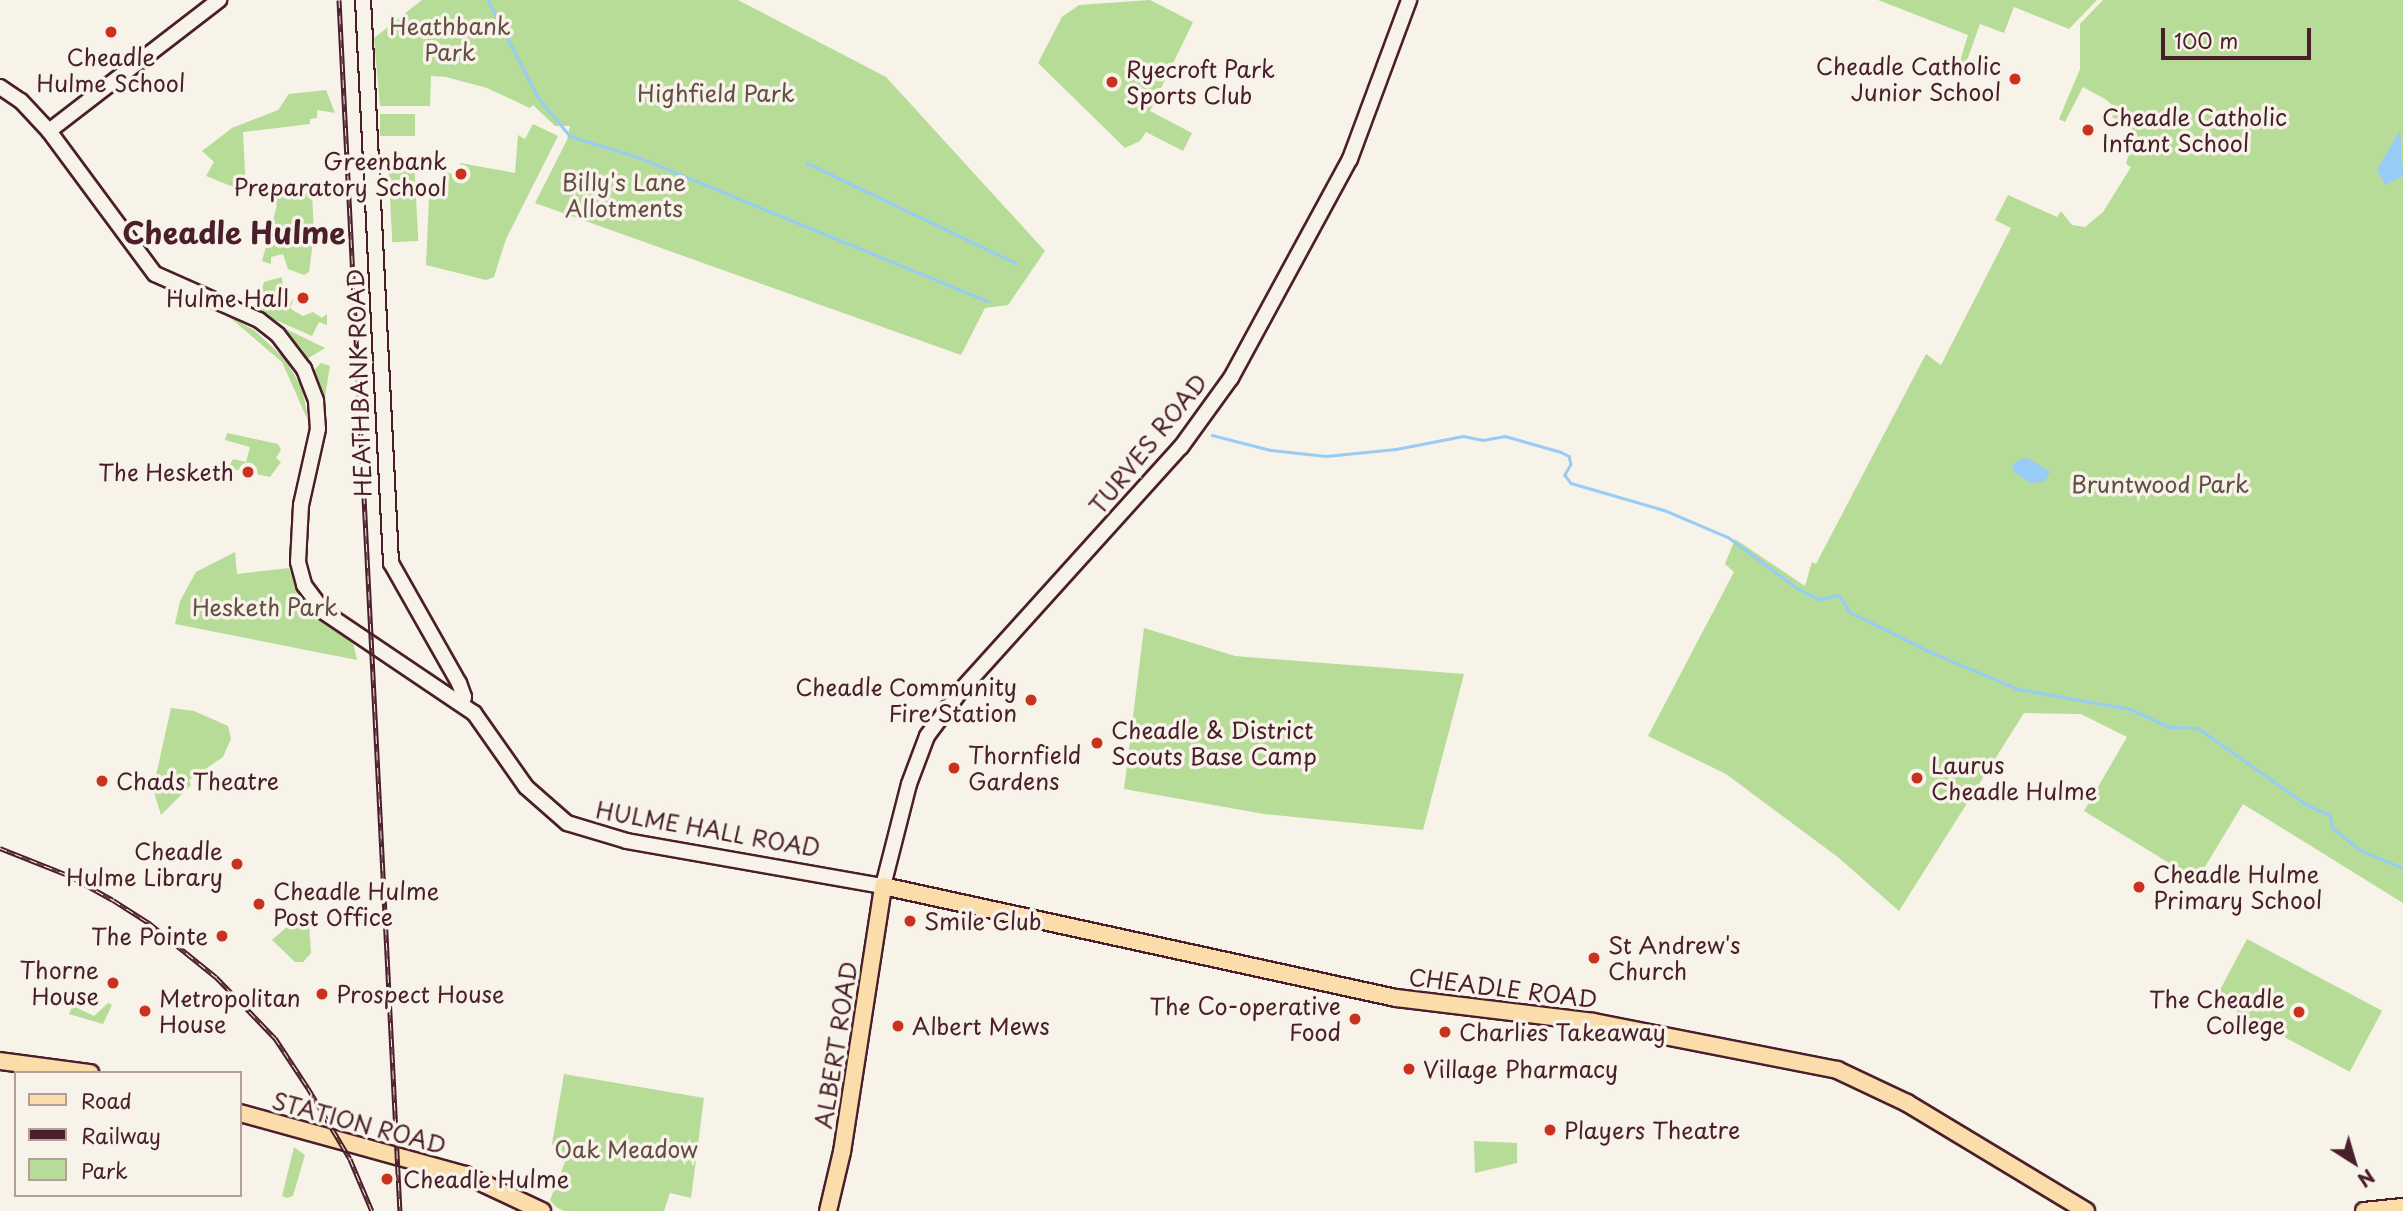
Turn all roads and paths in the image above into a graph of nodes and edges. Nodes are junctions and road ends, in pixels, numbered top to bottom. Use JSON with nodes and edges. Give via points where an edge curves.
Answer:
{"nodes":[{"id":1,"x":219,"y":0,"type":"edge"},
{"id":2,"x":363,"y":0,"type":"edge"},
{"id":3,"x":1409,"y":0,"type":"edge"},
{"id":4,"x":0,"y":86,"type":"edge"},
{"id":5,"x":49,"y":131,"type":"junction"},
{"id":6,"x":461,"y":703,"type":"junction"},
{"id":7,"x":883,"y":886,"type":"junction"},
{"id":8,"x":0,"y":1061,"type":"edge"},
{"id":9,"x":75,"y":1071,"type":"edge"},
{"id":10,"x":242,"y":1114,"type":"edge"},
{"id":11,"x":2403,"y":1208,"type":"edge"},
{"id":12,"x":542,"y":1211,"type":"edge"},
{"id":13,"x":828,"y":1211,"type":"edge"},
{"id":14,"x":2086,"y":1211,"type":"edge"},
{"id":15,"x":2364,"y":1211,"type":"edge"}],
"edges":[{"from":1,"to":5,"type":"street"},
{"from":2,"to":6,"type":"street","name":"HEATHBANK ROAD","via":[[391,563],[459,683],[464,697]]},
{"from":3,"to":7,"type":"street","name":"TURVES ROAD","via":[[1350,159],[1231,378],[1181,447],[962,690],[927,736],[909,784]]},
{"from":4,"to":5,"type":"street","name":"HULME HALL ROAD"},
{"from":5,"to":6,"type":"street","name":"HULME HALL ROAD","via":[[155,274],[259,320],[289,347],[304,369],[317,413],[297,538],[304,584],[324,612]]},
{"from":6,"to":7,"type":"street","name":"HULME HALL ROAD","via":[[474,713],[540,803],[578,828]]},
{"from":7,"to":13,"type":"main road","name":"ALBERT ROAD","via":[[842,1152]]},
{"from":7,"to":14,"type":"main road","name":"CHEADLE ROAD","via":[[1396,998],[1593,1022],[1838,1070],[1907,1102]]},
{"from":8,"to":9,"type":"main road"},
{"from":10,"to":12,"type":"main road","name":"STATION ROAD","via":[[465,1175]]},
{"from":11,"to":15,"type":"main road"}]}
